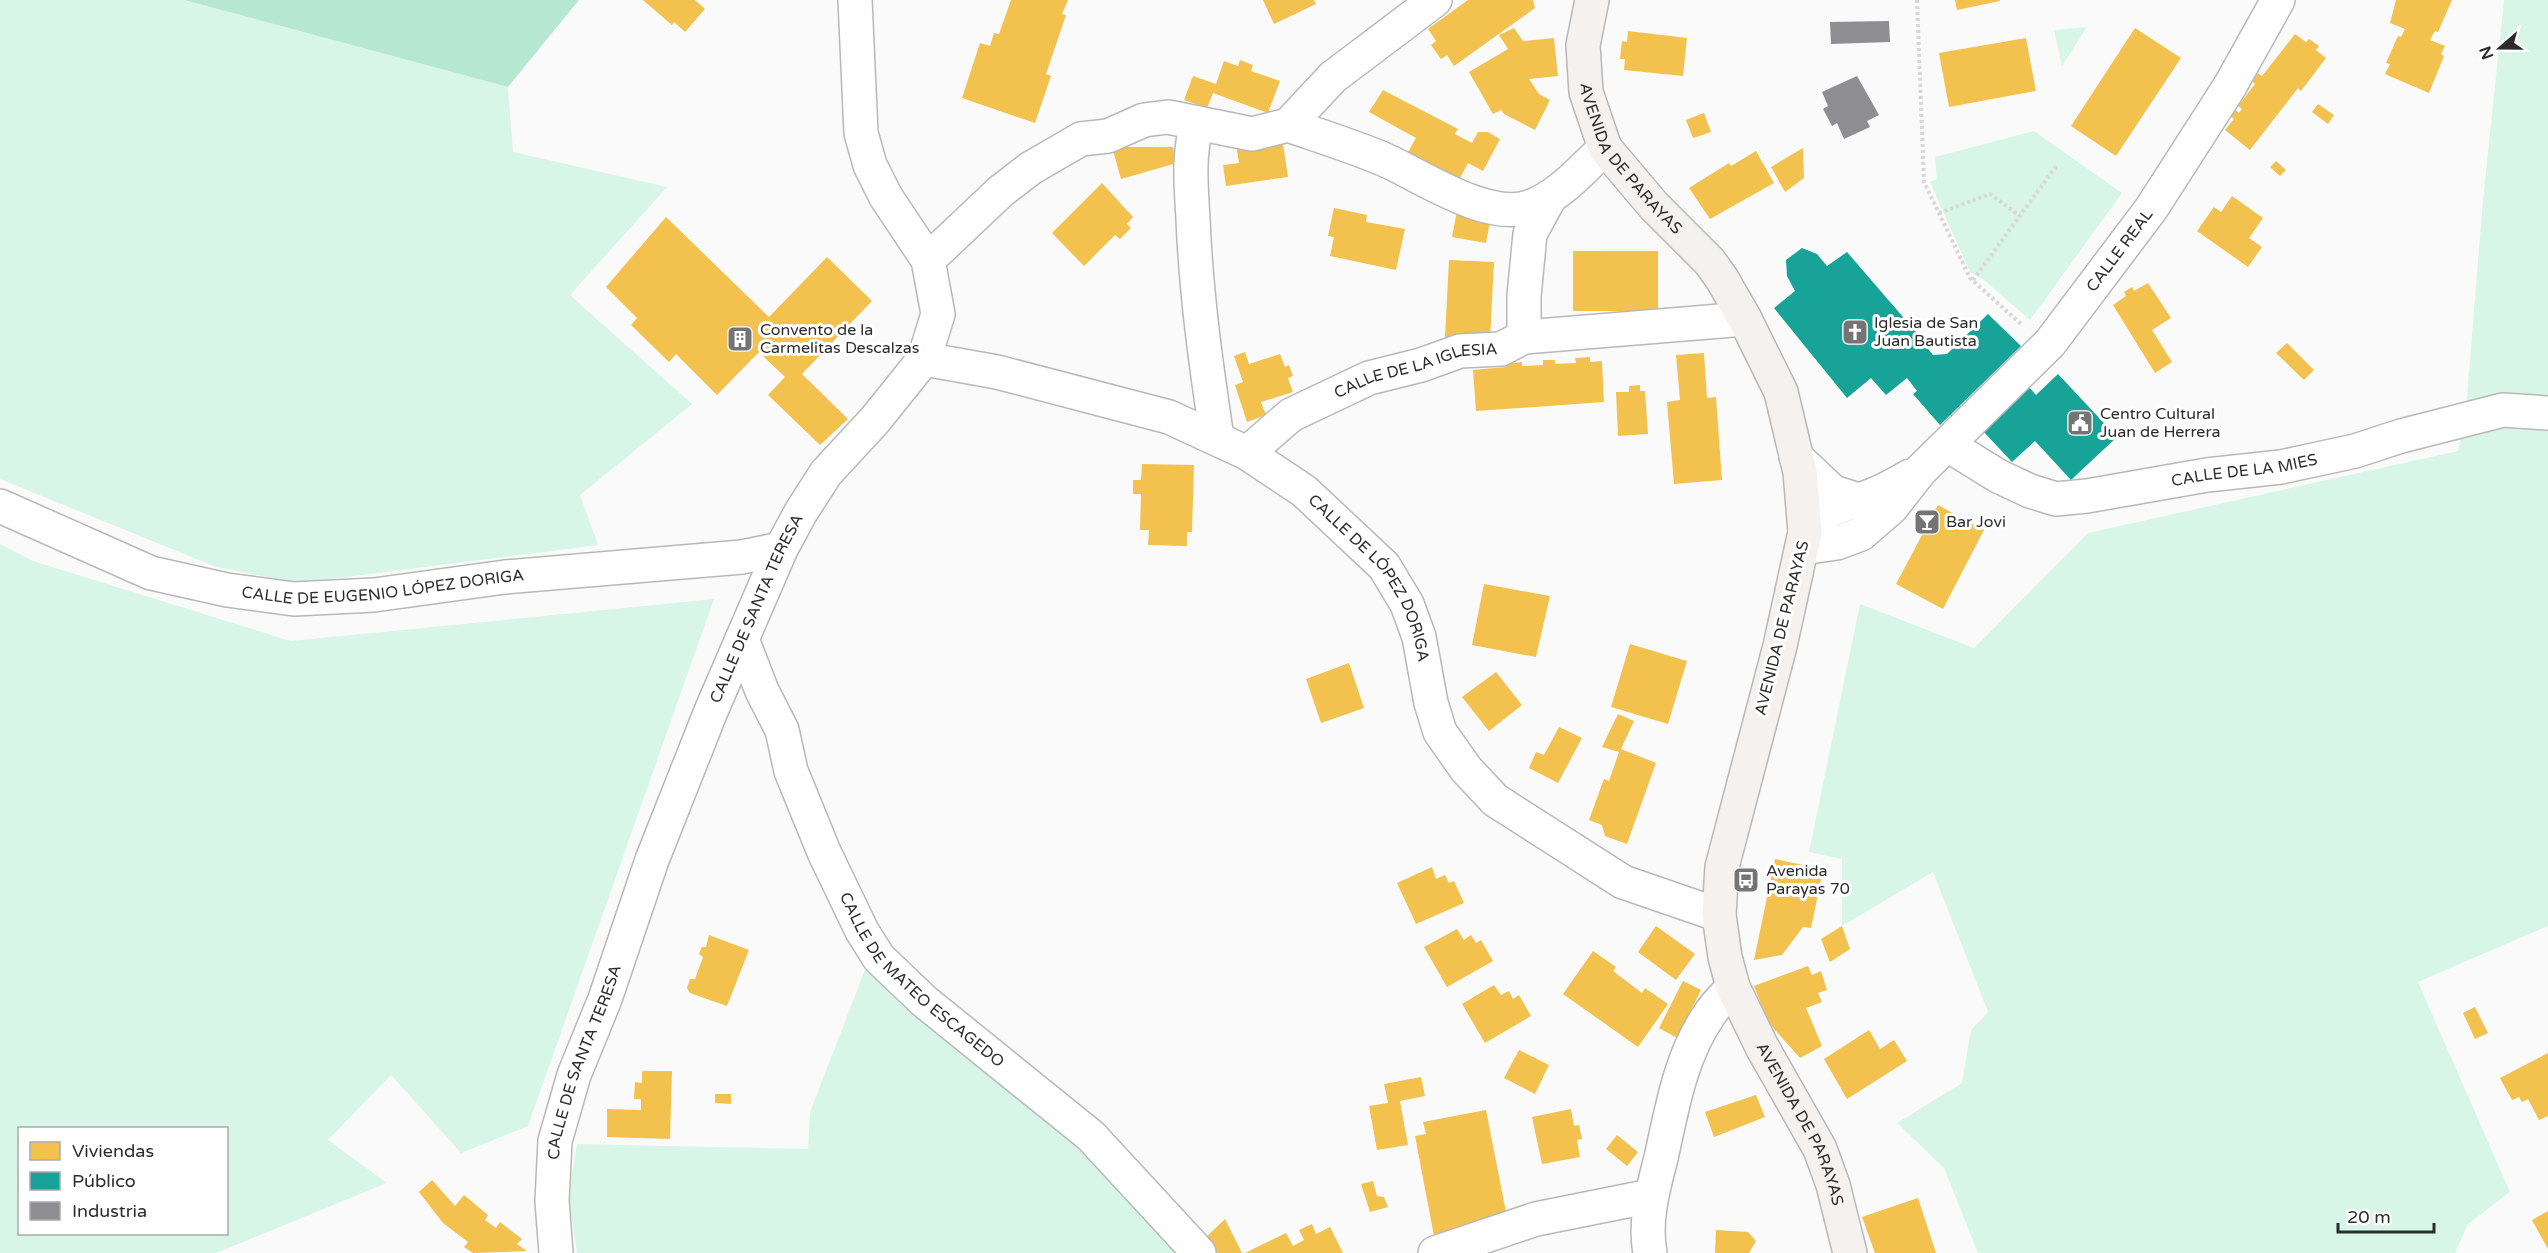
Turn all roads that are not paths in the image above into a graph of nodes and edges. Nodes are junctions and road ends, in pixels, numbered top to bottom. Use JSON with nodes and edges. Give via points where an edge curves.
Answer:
{"nodes":[{"id":1,"x":855,"y":0,"type":"edge"},
{"id":2,"x":1435,"y":0,"type":"edge"},
{"id":3,"x":1592,"y":0,"type":"edge"},
{"id":4,"x":2278,"y":0,"type":"edge"},
{"id":5,"x":1197,"y":123,"type":"junction"},
{"id":6,"x":1288,"y":125,"type":"junction"},
{"id":7,"x":1605,"y":148,"type":"junction"},
{"id":8,"x":1549,"y":199,"type":"junction"},
{"id":9,"x":928,"y":260,"type":"junction"},
{"id":10,"x":1745,"y":318,"type":"junction"},
{"id":11,"x":1524,"y":337,"type":"junction"},
{"id":12,"x":924,"y":359,"type":"junction"},
{"id":13,"x":2548,"y":413,"type":"edge"},
{"id":14,"x":1217,"y":438,"type":"junction"},
{"id":15,"x":1948,"y":445,"type":"junction"},
{"id":16,"x":1247,"y":453,"type":"junction"},
{"id":17,"x":1796,"y":457,"type":"junction"},
{"id":18,"x":1920,"y":471,"type":"junction"},
{"id":19,"x":1856,"y":499,"type":"junction"},
{"id":20,"x":0,"y":506,"type":"edge"},
{"id":21,"x":1803,"y":540,"type":"junction"},
{"id":22,"x":782,"y":549,"type":"junction"},
{"id":23,"x":742,"y":639,"type":"junction"},
{"id":24,"x":1719,"y":915,"type":"junction"},
{"id":25,"x":1733,"y":987,"type":"junction"},
{"id":26,"x":1651,"y":1196,"type":"junction"},
{"id":27,"x":556,"y":1253,"type":"edge"},
{"id":28,"x":1199,"y":1253,"type":"edge"},
{"id":29,"x":1435,"y":1253,"type":"edge"},
{"id":30,"x":1650,"y":1253,"type":"edge"},
{"id":31,"x":1850,"y":1253,"type":"edge"}],
"edges":[{"from":1,"to":9,"type":"street","name":"CALLE DE SANTA TERESA","via":[[861,133],[870,165],[886,196]]},
{"from":2,"to":6,"type":"street","via":[[1333,77]]},
{"from":3,"to":7,"type":"street","name":"AVENIDA DE PARAYAS","via":[[1583,45],[1586,92]]},
{"from":4,"to":15,"type":"street","name":"CALLE REAL","via":[[2230,86],[2151,209],[2050,343]]},
{"from":5,"to":6,"type":"street","via":[[1252,134]]},
{"from":5,"to":9,"type":"street","via":[[1168,117],[1144,120],[1108,136],[1081,139],[1001,191]]},
{"from":5,"to":14,"type":"street","via":[[1190,150],[1196,277]]},
{"from":6,"to":8,"type":"street","via":[[1385,160],[1481,204],[1527,208]]},
{"from":7,"to":8,"type":"street"},
{"from":7,"to":10,"type":"street","name":"AVENIDA DE PARAYAS","via":[[1654,206],[1710,262]]},
{"from":8,"to":11,"type":"street","via":[[1530,234]]},
{"from":9,"to":12,"type":"street","name":"CALLE DE SANTA TERESA","via":[[938,314]]},
{"from":10,"to":11,"type":"street","name":"CALLE DE LA IGLESIA"},
{"from":10,"to":17,"type":"street","name":"AVENIDA DE PARAYAS","via":[[1781,392]]},
{"from":11,"to":16,"type":"street","name":"CALLE DE LA IGLESIA","via":[[1501,349],[1460,351],[1369,378],[1291,416]]},
{"from":12,"to":14,"type":"street","name":"CALLE DE LÓPEZ DORIGA","via":[[998,372],[1091,396],[1168,417]]},
{"from":12,"to":22,"type":"street","name":"CALLE DE SANTA TERESA","via":[[826,473]]},
{"from":13,"to":15,"type":"street","name":"CALLE DE LA MIES","via":[[2503,410],[2281,467],[2056,498],[1998,476]]},
{"from":14,"to":16,"type":"street","name":"CALLE DE LÓPEZ DORIGA"},
{"from":15,"to":18,"type":"street","name":"CALLE REAL"},
{"from":16,"to":24,"type":"street","name":"CALLE DE LÓPEZ DORIGA","via":[[1304,491],[1384,566],[1407,604],[1419,637],[1440,732],[1466,769],[1495,800],[1623,882]]},
{"from":17,"to":19,"type":"street","via":[[1833,492]]},
{"from":17,"to":21,"type":"street","name":"AVENIDA DE PARAYAS"},
{"from":18,"to":19,"type":"street","name":"CALLE REAL","via":[[1871,496]]},
{"from":18,"to":21,"type":"street","name":"CALLE REAL","via":[[1891,508],[1861,534],[1837,543]]},
{"from":19,"to":21,"type":"street","name":"CALLE REAL","via":[[1825,513]]},
{"from":20,"to":22,"type":"street","name":"CALLE DE EUGENIO LÓPEZ DORIGA","via":[[151,573],[227,590],[294,599],[374,595],[505,577],[741,557]]},
{"from":21,"to":24,"type":"street","name":"AVENIDA DE PARAYAS","via":[[1780,646],[1722,867]]},
{"from":22,"to":23,"type":"street","name":"CALLE DE SANTA TERESA"},
{"from":23,"to":27,"type":"street","name":"CALLE DE SANTA TERESA","via":[[652,860],[605,999],[574,1075],[555,1141],[552,1201]]},
{"from":23,"to":28,"type":"street","name":"CALLE DE MATEO ESCAGEDO","via":[[782,730],[791,771],[824,852],[879,958],[924,1001],[1091,1136]]},
{"from":24,"to":25,"type":"street","name":"AVENIDA DE PARAYAS"},
{"from":25,"to":26,"type":"street","via":[[1709,1014],[1694,1043],[1671,1105]]},
{"from":25,"to":31,"type":"street","name":"AVENIDA DE PARAYAS","via":[[1820,1149]]},
{"from":26,"to":29,"type":"street","via":[[1536,1219]]},
{"from":26,"to":30,"type":"street","via":[[1647,1238]]}]}
